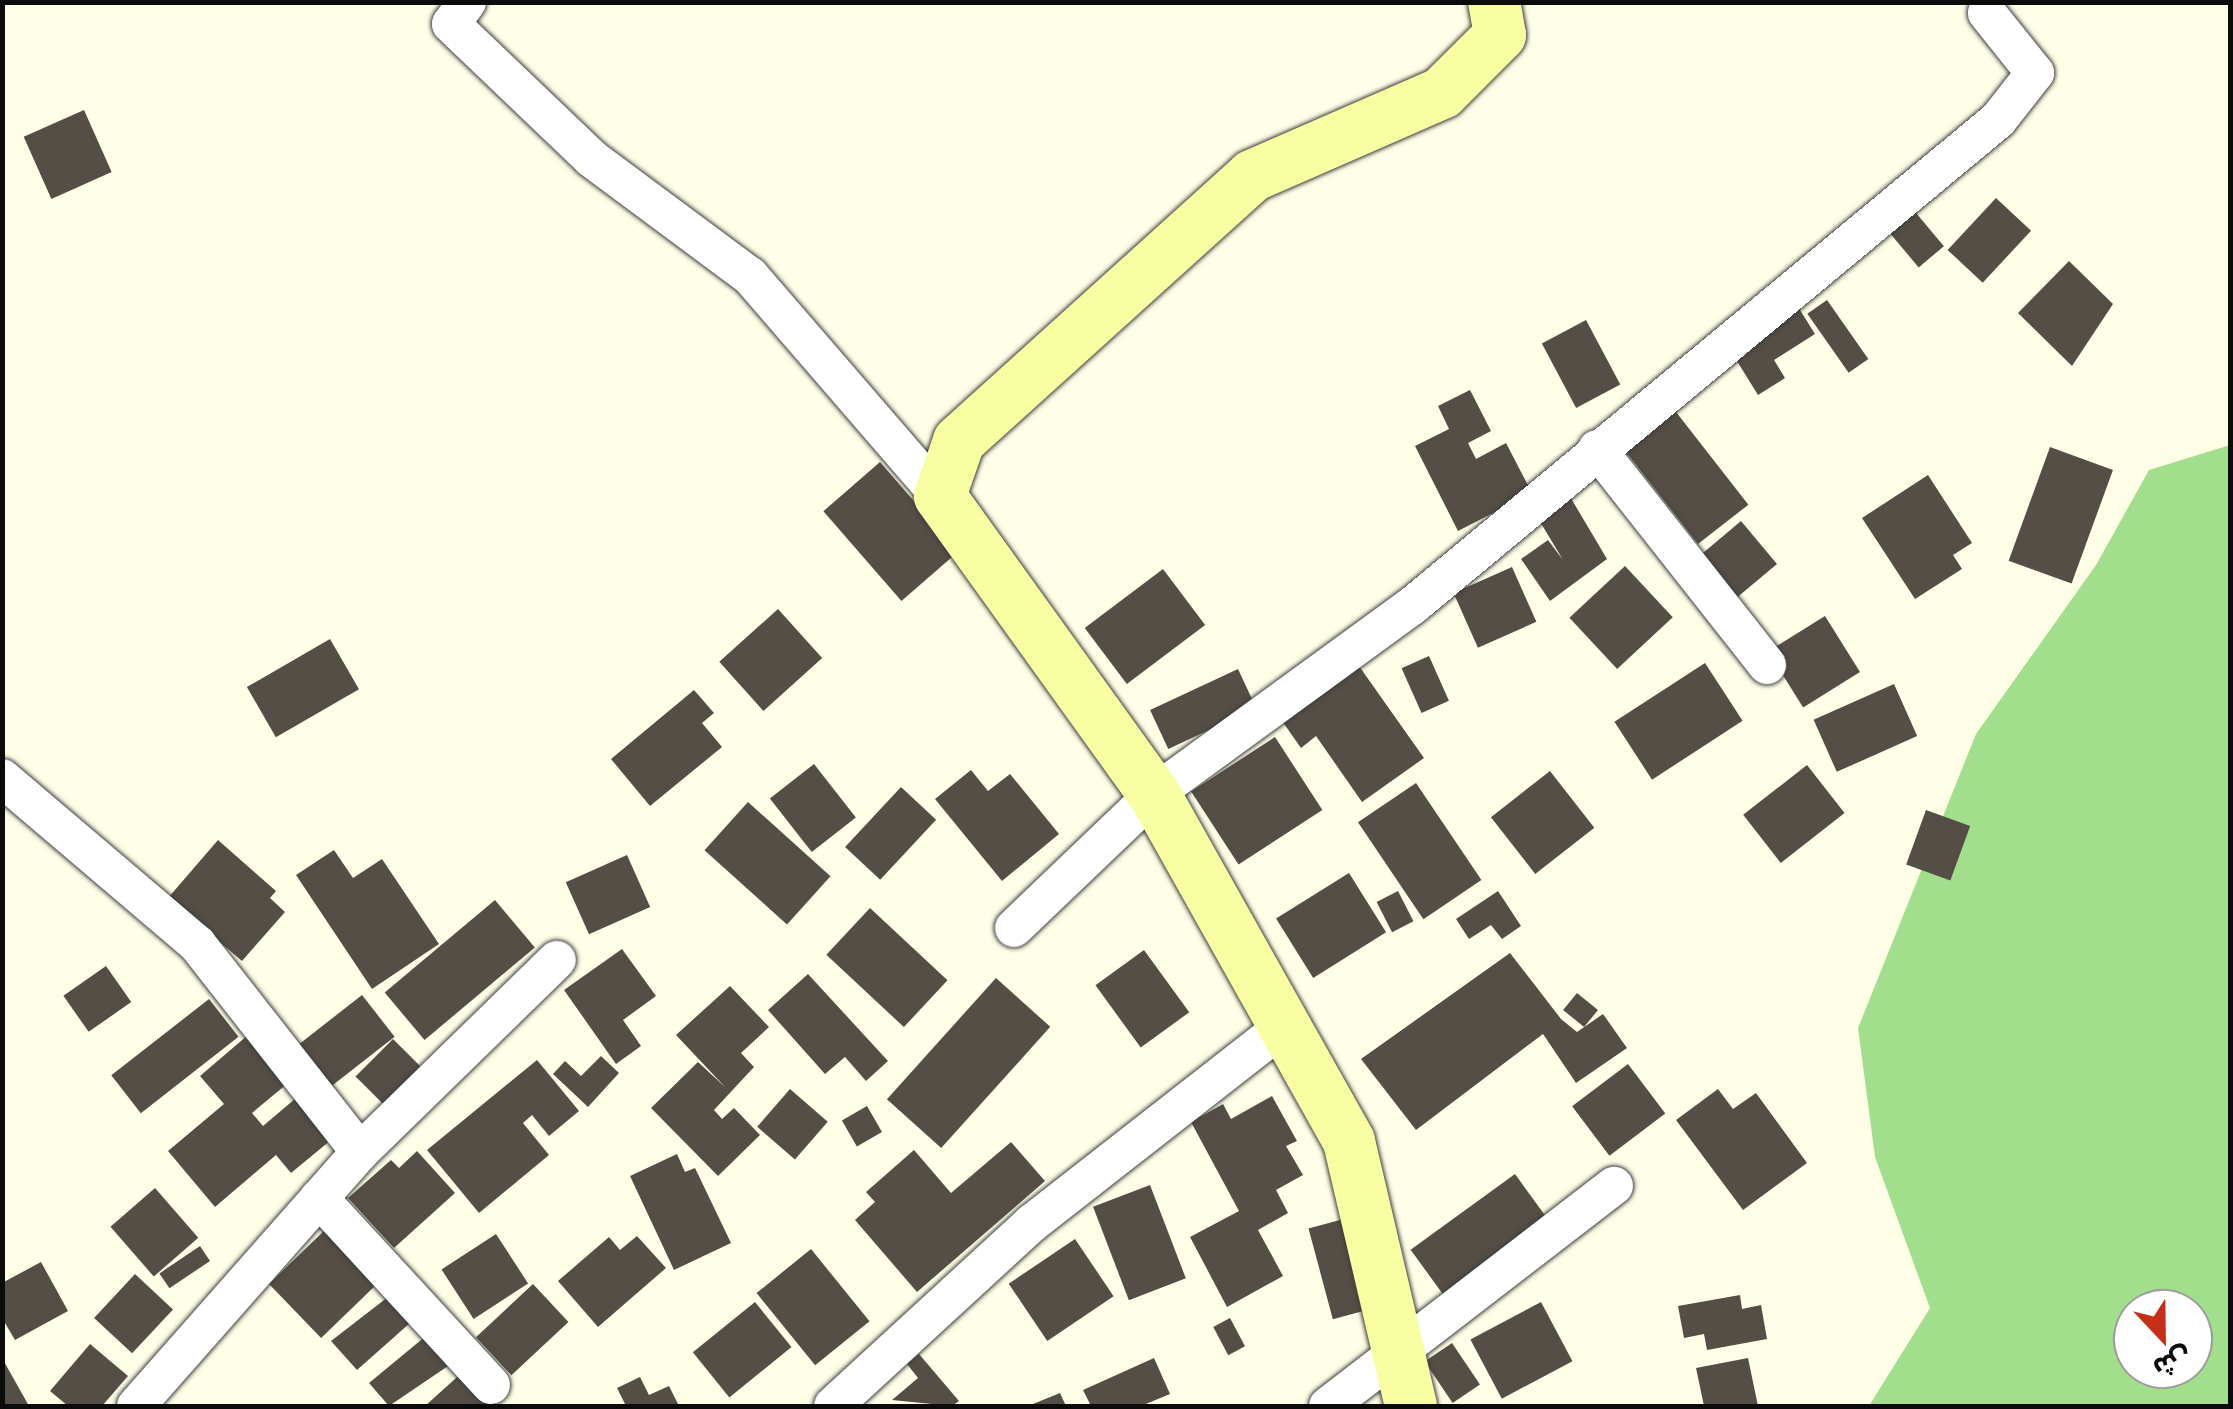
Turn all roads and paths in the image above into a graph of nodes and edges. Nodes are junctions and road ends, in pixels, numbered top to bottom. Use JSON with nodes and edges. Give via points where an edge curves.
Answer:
{"nodes":[{"id":1,"x":468,"y":2,"type":"edge"},
{"id":2,"x":1494,"y":2,"type":"edge"},
{"id":3,"x":1986,"y":13,"type":"dead end"},
{"id":4,"x":1597,"y":449,"type":"junction"},
{"id":5,"x":940,"y":496,"type":"junction"},
{"id":6,"x":1766,"y":665,"type":"dead end"},
{"id":7,"x":2,"y":778,"type":"edge"},
{"id":8,"x":1154,"y":794,"type":"junction"},
{"id":9,"x":1014,"y":928,"type":"dead end"},
{"id":10,"x":557,"y":960,"type":"dead end"},
{"id":11,"x":1286,"y":1026,"type":"junction"},
{"id":12,"x":360,"y":1152,"type":"junction"},
{"id":13,"x":1614,"y":1186,"type":"dead end"},
{"id":14,"x":319,"y":1198,"type":"junction"},
{"id":15,"x":1396,"y":1351,"type":"junction"},
{"id":16,"x":491,"y":1385,"type":"dead end"},
{"id":17,"x":136,"y":1406,"type":"edge"},
{"id":18,"x":832,"y":1406,"type":"edge"},
{"id":19,"x":1328,"y":1406,"type":"edge"},
{"id":20,"x":1411,"y":1406,"type":"edge"}],
"edges":[{"from":1,"to":5,"type":"street","via":[[451,24],[591,158],[750,276]]},
{"from":2,"to":5,"type":"street","via":[[1500,35],[1442,93],[1252,176],[959,441]]},
{"from":3,"to":4,"type":"street","via":[[2034,73],[1998,120]]},
{"from":4,"to":6,"type":"street"},
{"from":4,"to":8,"type":"street","via":[[1412,606]]},
{"from":5,"to":8,"type":"street"},
{"from":7,"to":12,"type":"street","via":[[197,944]]},
{"from":8,"to":9,"type":"street"},
{"from":8,"to":11,"type":"street"},
{"from":10,"to":12,"type":"street"},
{"from":11,"to":15,"type":"street","via":[[1349,1141]]},
{"from":11,"to":18,"type":"street","via":[[1032,1223]]},
{"from":12,"to":14,"type":"street"},
{"from":13,"to":15,"type":"street"},
{"from":14,"to":16,"type":"street"},
{"from":14,"to":17,"type":"street"},
{"from":15,"to":19,"type":"street"},
{"from":15,"to":20,"type":"street"}]}
